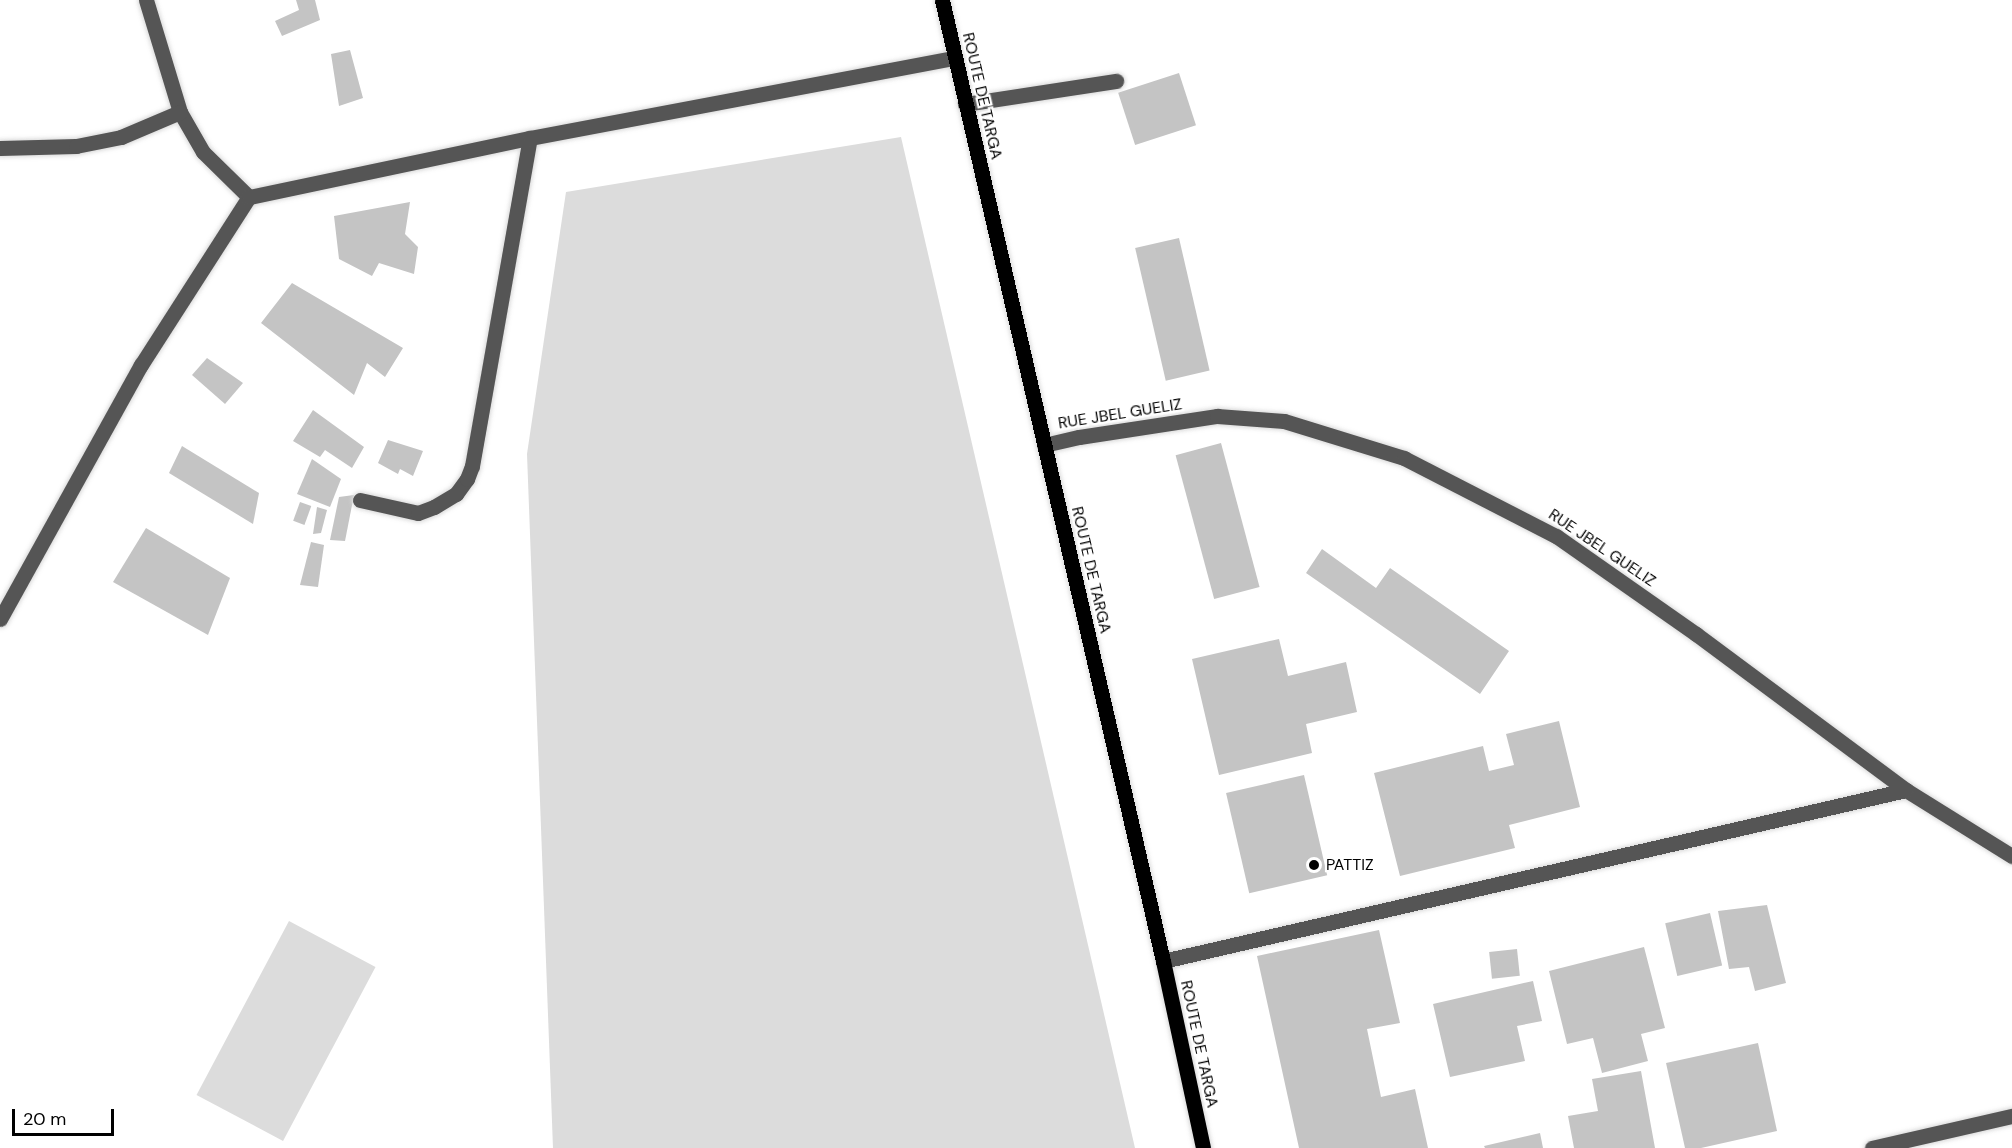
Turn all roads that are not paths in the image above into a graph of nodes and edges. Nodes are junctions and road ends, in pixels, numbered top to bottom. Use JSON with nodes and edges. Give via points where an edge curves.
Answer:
{"nodes":[{"id":1,"x":146,"y":0,"type":"edge"},
{"id":2,"x":942,"y":0,"type":"edge"},
{"id":3,"x":955,"y":58,"type":"junction"},
{"id":4,"x":1116,"y":81,"type":"dead end"},
{"id":5,"x":965,"y":104,"type":"junction"},
{"id":6,"x":180,"y":111,"type":"junction"},
{"id":7,"x":530,"y":138,"type":"junction"},
{"id":8,"x":0,"y":148,"type":"edge"},
{"id":9,"x":249,"y":197,"type":"junction"},
{"id":10,"x":1044,"y":445,"type":"junction"},
{"id":11,"x":360,"y":500,"type":"dead end"},
{"id":12,"x":0,"y":619,"type":"edge"},
{"id":13,"x":1906,"y":790,"type":"junction"},
{"id":14,"x":2012,"y":856,"type":"edge"},
{"id":15,"x":1163,"y":961,"type":"junction"},
{"id":16,"x":2012,"y":1116,"type":"edge"},
{"id":17,"x":1203,"y":1148,"type":"edge"},
{"id":18,"x":1872,"y":1148,"type":"edge"}],
"edges":[{"from":1,"to":6,"type":"street"},
{"from":2,"to":3,"type":"main road","name":"ROUTE DE TARGA"},
{"from":3,"to":5,"type":"main road","name":"ROUTE DE TARGA"},
{"from":3,"to":7,"type":"street"},
{"from":4,"to":5,"type":"street"},
{"from":5,"to":10,"type":"main road","name":"ROUTE DE TARGA"},
{"from":6,"to":8,"type":"street","via":[[121,137],[87,144]]},
{"from":6,"to":9,"type":"street","via":[[203,152]]},
{"from":7,"to":9,"type":"street"},
{"from":7,"to":11,"type":"street","via":[[467,479],[456,494],[418,513]]},
{"from":9,"to":12,"type":"street","via":[[141,365]]},
{"from":10,"to":13,"type":"street","name":"RUE JBEL GUELIZ","via":[[1217,416],[1284,421],[1404,458],[1556,536]]},
{"from":10,"to":15,"type":"main road","name":"ROUTE DE TARGA"},
{"from":13,"to":14,"type":"street","name":"RUE JBEL GUELIZ"},
{"from":13,"to":15,"type":"street"},
{"from":15,"to":17,"type":"main road","name":"ROUTE DE TARGA"},
{"from":16,"to":18,"type":"street"}]}
